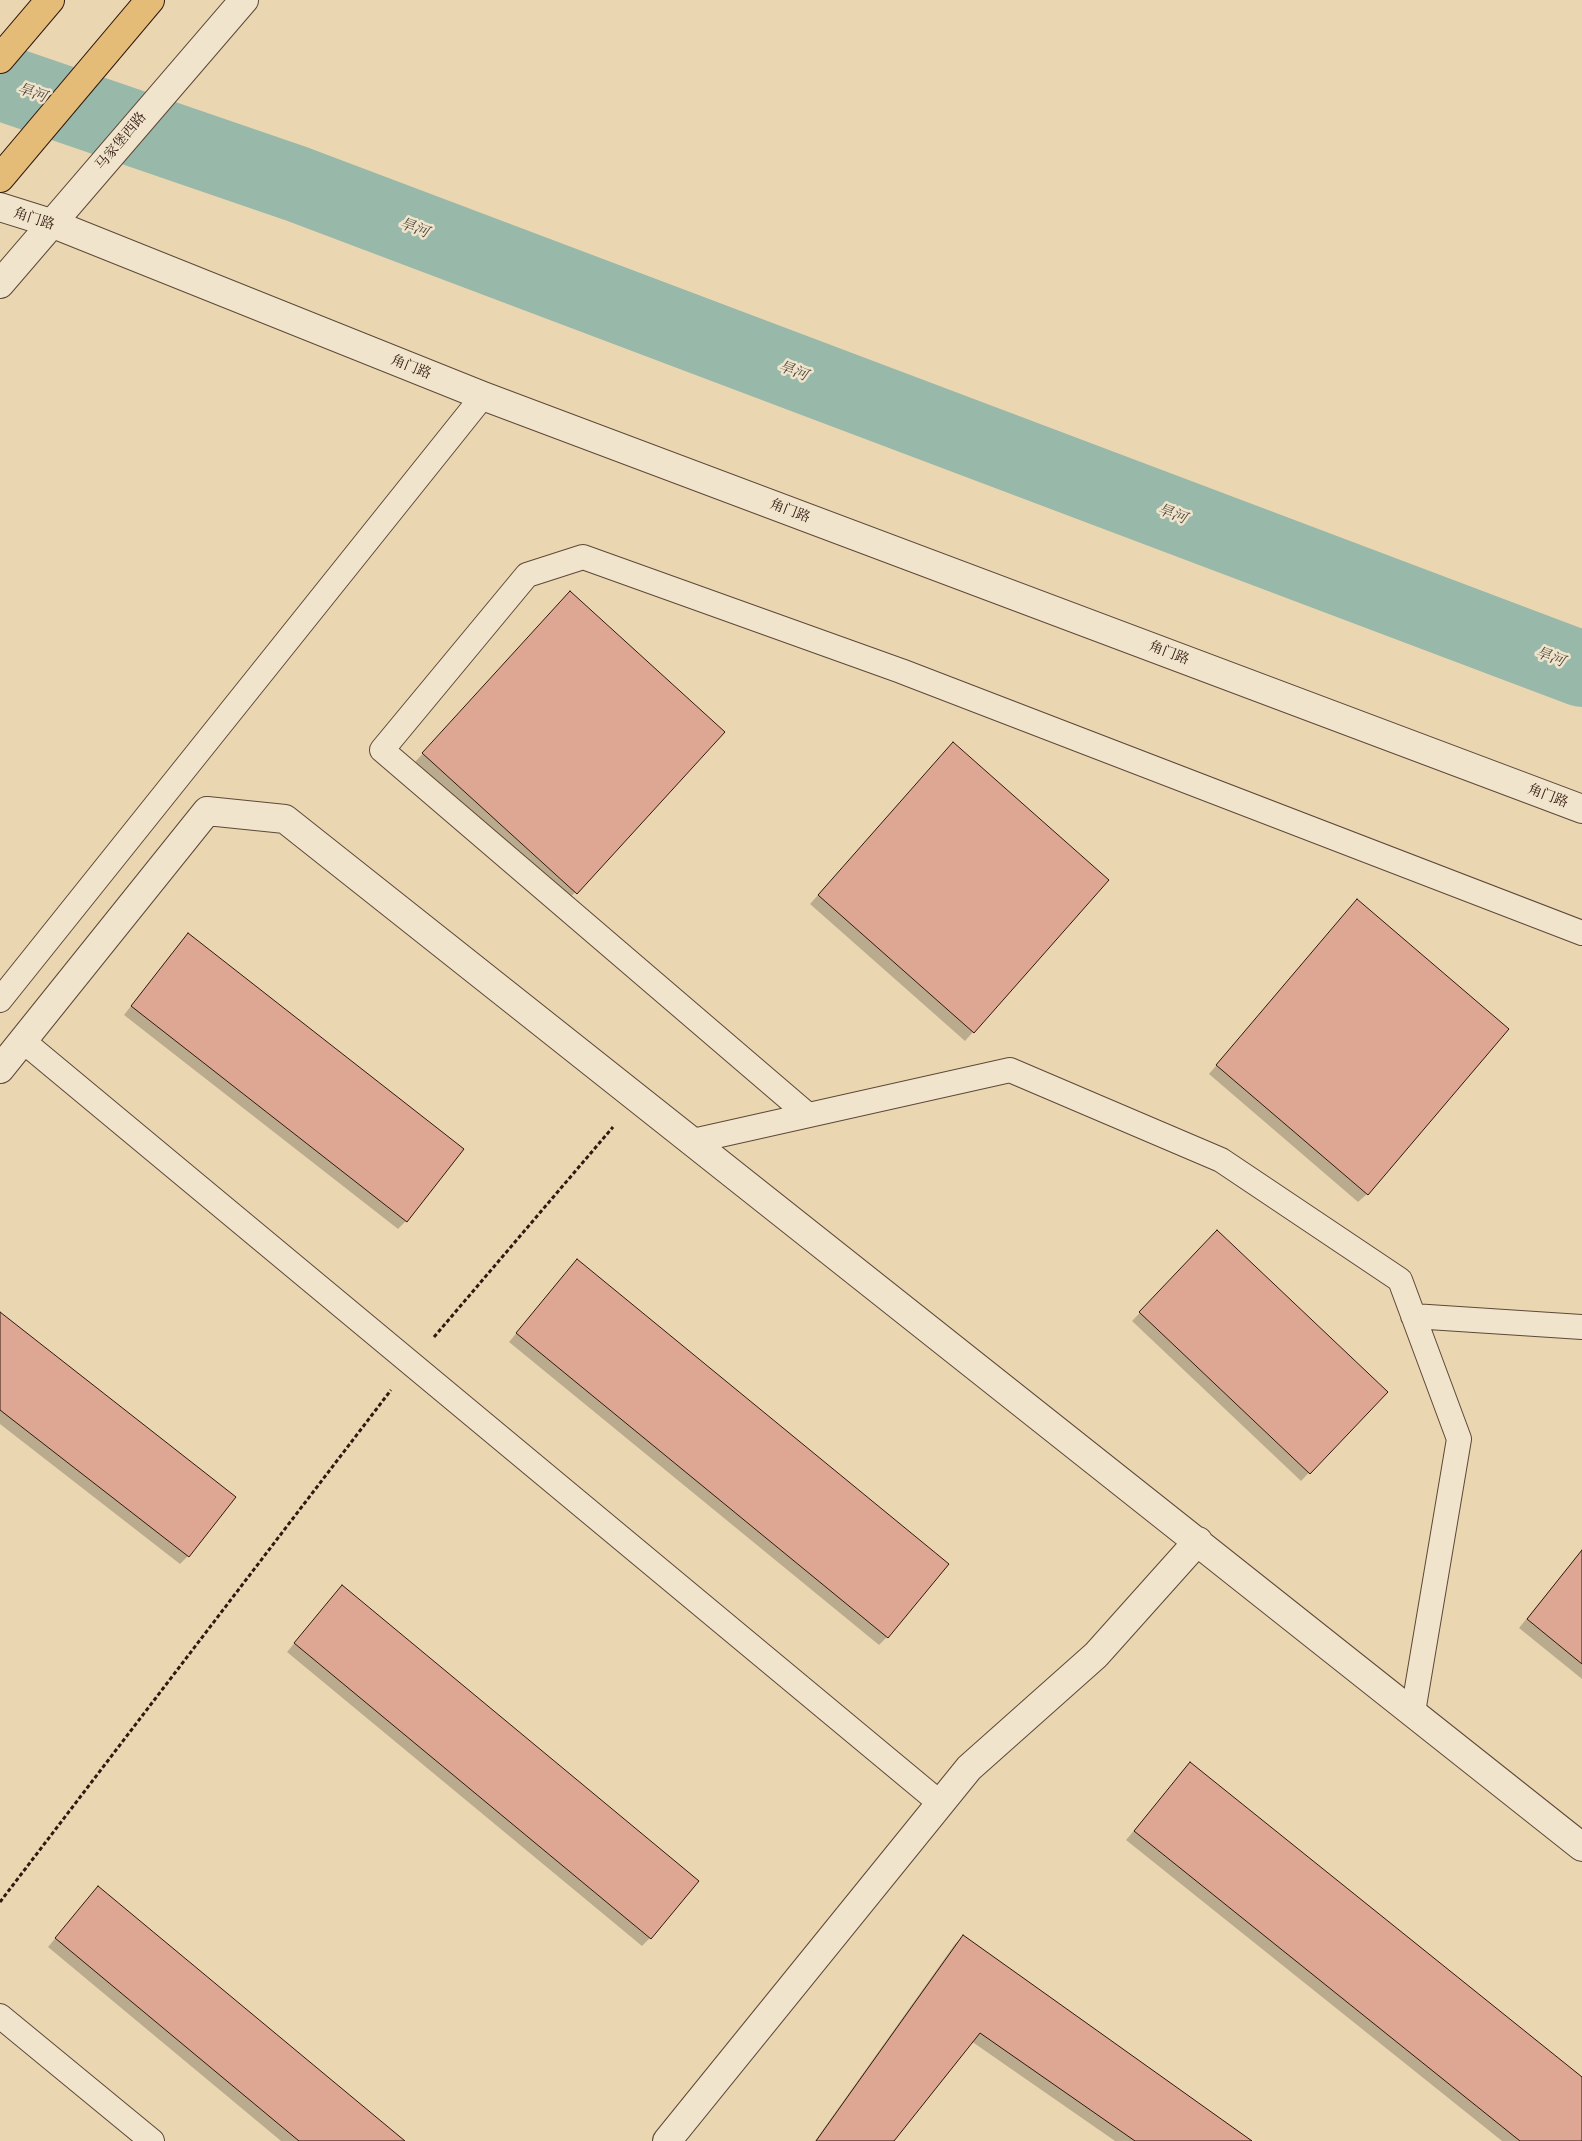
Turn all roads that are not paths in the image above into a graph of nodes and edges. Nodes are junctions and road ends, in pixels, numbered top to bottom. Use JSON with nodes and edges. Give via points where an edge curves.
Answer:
{"nodes":[{"id":1,"x":50,"y":0,"type":"edge"},
{"id":2,"x":150,"y":0,"type":"edge"},
{"id":3,"x":244,"y":0,"type":"edge"},
{"id":4,"x":0,"y":59,"type":"edge"},
{"id":5,"x":4,"y":174,"type":"edge"},
{"id":6,"x":0,"y":207,"type":"edge"},
{"id":7,"x":51,"y":223,"type":"junction"},
{"id":8,"x":0,"y":284,"type":"edge"},
{"id":9,"x":484,"y":396,"type":"junction"},
{"id":10,"x":1582,"y":809,"type":"edge"},
{"id":11,"x":1582,"y":933,"type":"edge"},
{"id":12,"x":0,"y":1000,"type":"edge"},
{"id":13,"x":23,"y":1041,"type":"junction"},
{"id":14,"x":0,"y":1070,"type":"edge"},
{"id":15,"x":808,"y":1116,"type":"junction"},
{"id":16,"x":693,"y":1141,"type":"junction"},
{"id":17,"x":1413,"y":1316,"type":"junction"},
{"id":18,"x":1582,"y":1327,"type":"edge"},
{"id":19,"x":1198,"y":1541,"type":"junction"},
{"id":20,"x":1413,"y":1712,"type":"junction"},
{"id":21,"x":940,"y":1803,"type":"junction"},
{"id":22,"x":1582,"y":1847,"type":"edge"},
{"id":23,"x":0,"y":2016,"type":"edge"},
{"id":24,"x":152,"y":2141,"type":"edge"},
{"id":25,"x":667,"y":2141,"type":"edge"}],
"edges":[{"from":1,"to":4,"type":"main road"},
{"from":2,"to":5,"type":"main road"},
{"from":3,"to":7,"type":"street","name":"马家堡西路"},
{"from":6,"to":7,"type":"street","name":"角门路"},
{"from":7,"to":8,"type":"street","name":"马家堡西路"},
{"from":7,"to":9,"type":"street","name":"角门路"},
{"from":9,"to":10,"type":"street","name":"角门路"},
{"from":9,"to":12,"type":"lane"},
{"from":11,"to":15,"type":"lane","via":[[901,671],[583,557],[527,575],[382,750]]},
{"from":13,"to":14,"type":"street"},
{"from":13,"to":16,"type":"street","via":[[207,811],[285,819]]},
{"from":13,"to":21,"type":"lane"},
{"from":15,"to":16,"type":"lane"},
{"from":15,"to":17,"type":"lane","via":[[1010,1070],[1221,1160],[1400,1280]]},
{"from":16,"to":19,"type":"street"},
{"from":17,"to":18,"type":"lane"},
{"from":17,"to":20,"type":"lane","via":[[1459,1439]]},
{"from":19,"to":20,"type":"street"},
{"from":19,"to":21,"type":"street","via":[[1096,1655],[969,1768]]},
{"from":20,"to":22,"type":"street"},
{"from":21,"to":25,"type":"street"},
{"from":23,"to":24,"type":"lane"}]}
